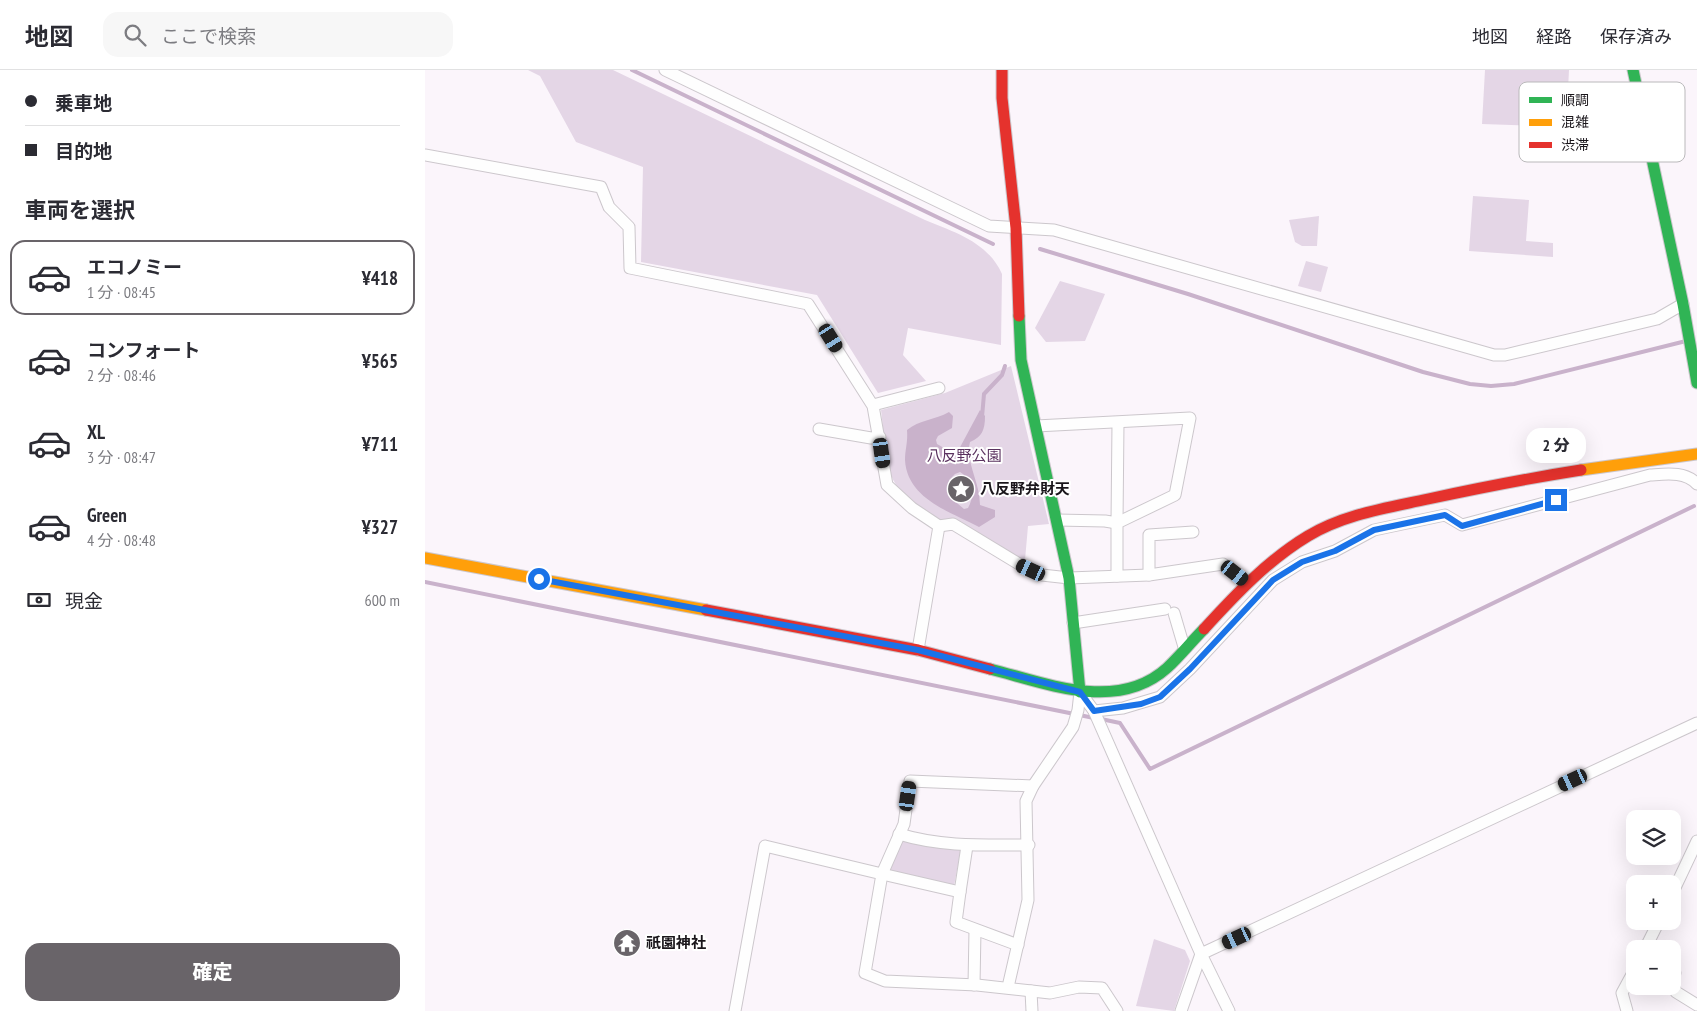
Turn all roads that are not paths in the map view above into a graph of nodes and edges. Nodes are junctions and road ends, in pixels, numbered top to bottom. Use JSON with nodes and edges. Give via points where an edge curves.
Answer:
{"nodes":[{"id":1,"x":665,"y":70,"type":"edge"},
{"id":2,"x":1002,"y":70,"type":"edge"},
{"id":3,"x":425,"y":155,"type":"edge"},
{"id":4,"x":1653,"y":162,"type":"edge"},
{"id":5,"x":1016,"y":228,"type":"junction"},
{"id":6,"x":1683,"y":304,"type":"junction"},
{"id":7,"x":1697,"y":383,"type":"edge"},
{"id":8,"x":939,"y":388,"type":"dead end"},
{"id":9,"x":873,"y":405,"type":"junction"},
{"id":10,"x":1117,"y":423,"type":"junction"},
{"id":11,"x":1036,"y":426,"type":"junction"},
{"id":12,"x":819,"y":429,"type":"dead end"},
{"id":13,"x":880,"y":437,"type":"junction"},
{"id":14,"x":1697,"y":454,"type":"edge"},
{"id":15,"x":1697,"y":484,"type":"edge"},
{"id":16,"x":1057,"y":520,"type":"junction"},
{"id":17,"x":1117,"y":524,"type":"junction"},
{"id":18,"x":939,"y":526,"type":"junction"},
{"id":19,"x":1193,"y":532,"type":"dead end"},
{"id":20,"x":425,"y":558,"type":"edge"},
{"id":21,"x":1149,"y":575,"type":"junction"},
{"id":22,"x":1117,"y":576,"type":"junction"},
{"id":23,"x":1069,"y":578,"type":"junction"},
{"id":24,"x":1247,"y":582,"type":"junction"},
{"id":25,"x":1073,"y":624,"type":"junction"},
{"id":26,"x":1184,"y":647,"type":"junction"},
{"id":27,"x":918,"y":650,"type":"junction"},
{"id":28,"x":1080,"y":692,"type":"junction"},
{"id":29,"x":1094,"y":711,"type":"junction"},
{"id":30,"x":1697,"y":722,"type":"edge"},
{"id":31,"x":1033,"y":786,"type":"junction"},
{"id":32,"x":899,"y":834,"type":"junction"},
{"id":33,"x":1029,"y":845,"type":"junction"},
{"id":34,"x":967,"y":846,"type":"junction"},
{"id":35,"x":1696,"y":847,"type":"edge"},
{"id":36,"x":882,"y":874,"type":"junction"},
{"id":37,"x":1681,"y":876,"type":"edge"},
{"id":38,"x":960,"y":892,"type":"junction"},
{"id":39,"x":975,"y":930,"type":"junction"},
{"id":40,"x":1018,"y":945,"type":"junction"},
{"id":41,"x":1201,"y":954,"type":"junction"},
{"id":42,"x":974,"y":984,"type":"junction"},
{"id":43,"x":1626,"y":986,"type":"edge"},
{"id":44,"x":1008,"y":988,"type":"junction"},
{"id":45,"x":1031,"y":990,"type":"junction"},
{"id":46,"x":1680,"y":995,"type":"edge"},
{"id":47,"x":1697,"y":1005,"type":"edge"},
{"id":48,"x":735,"y":1011,"type":"edge"},
{"id":49,"x":1032,"y":1011,"type":"edge"},
{"id":50,"x":1117,"y":1011,"type":"edge"},
{"id":51,"x":1181,"y":1011,"type":"edge"},
{"id":52,"x":1229,"y":1011,"type":"edge"},
{"id":53,"x":1627,"y":1011,"type":"edge"}],
"edges":[{"from":1,"to":5,"type":"street","via":[[989,226]]},
{"from":2,"to":5,"type":"street"},
{"from":3,"to":9,"type":"street","via":[[601,187],[609,207],[629,227],[630,268],[807,304]]},
{"from":4,"to":6,"type":"street"},
{"from":5,"to":6,"type":"street","via":[[1054,230],[1493,355],[1505,355],[1657,319]]},
{"from":5,"to":11,"type":"street","via":[[1021,360]]},
{"from":6,"to":7,"type":"street"},
{"from":8,"to":9,"type":"street"},
{"from":9,"to":13,"type":"street"},
{"from":10,"to":11,"type":"street"},
{"from":10,"to":17,"type":"street"},
{"from":10,"to":17,"type":"street","via":[[1190,418],[1175,495]]},
{"from":11,"to":16,"type":"street"},
{"from":12,"to":13,"type":"street"},
{"from":13,"to":18,"type":"street","via":[[887,485],[911,508]]},
{"from":14,"to":24,"type":"street","via":[[1632,461],[1514,481],[1354,516],[1308,536]]},
{"from":15,"to":29,"type":"street","via":[[1692,478],[1675,474],[1650,475],[1462,526],[1445,515],[1374,530],[1335,551],[1302,562],[1273,580],[1160,697],[1141,704]]},
{"from":16,"to":17,"type":"street"},
{"from":16,"to":23,"type":"street"},
{"from":17,"to":22,"type":"street"},
{"from":18,"to":23,"type":"street","via":[[953,524],[1042,575]]},
{"from":18,"to":27,"type":"street"},
{"from":19,"to":21,"type":"street","via":[[1149,535]]},
{"from":20,"to":27,"type":"street"},
{"from":21,"to":22,"type":"street"},
{"from":21,"to":24,"type":"street","via":[[1223,564]]},
{"from":22,"to":23,"type":"street"},
{"from":23,"to":25,"type":"street"},
{"from":24,"to":26,"type":"street"},
{"from":25,"to":26,"type":"street","via":[[1169,611]]},
{"from":25,"to":28,"type":"street"},
{"from":26,"to":28,"type":"street","via":[[1165,669],[1145,683],[1118,691]]},
{"from":27,"to":28,"type":"street"},
{"from":28,"to":29,"type":"street"},
{"from":28,"to":31,"type":"street","via":[[1073,727]]},
{"from":29,"to":41,"type":"street"},
{"from":30,"to":41,"type":"street"},
{"from":31,"to":32,"type":"street","via":[[910,782],[905,824]]},
{"from":31,"to":33,"type":"street","via":[[1026,801]]},
{"from":32,"to":34,"type":"street"},
{"from":32,"to":36,"type":"street"},
{"from":33,"to":34,"type":"street"},
{"from":33,"to":40,"type":"street","via":[[1028,900]]},
{"from":34,"to":38,"type":"street"},
{"from":35,"to":37,"type":"street"},
{"from":36,"to":38,"type":"street"},
{"from":36,"to":42,"type":"street","via":[[865,973],[885,981]]},
{"from":36,"to":48,"type":"street","via":[[765,846]]},
{"from":38,"to":39,"type":"street","via":[[956,922]]},
{"from":39,"to":40,"type":"street"},
{"from":39,"to":42,"type":"street"},
{"from":40,"to":44,"type":"street"},
{"from":41,"to":51,"type":"street"},
{"from":41,"to":52,"type":"street"},
{"from":42,"to":44,"type":"street"},
{"from":43,"to":53,"type":"street","via":[[1622,993]]},
{"from":44,"to":45,"type":"street"},
{"from":45,"to":49,"type":"street"},
{"from":45,"to":50,"type":"street","via":[[1050,993],[1079,987],[1102,988]]},
{"from":46,"to":47,"type":"street"}]}
